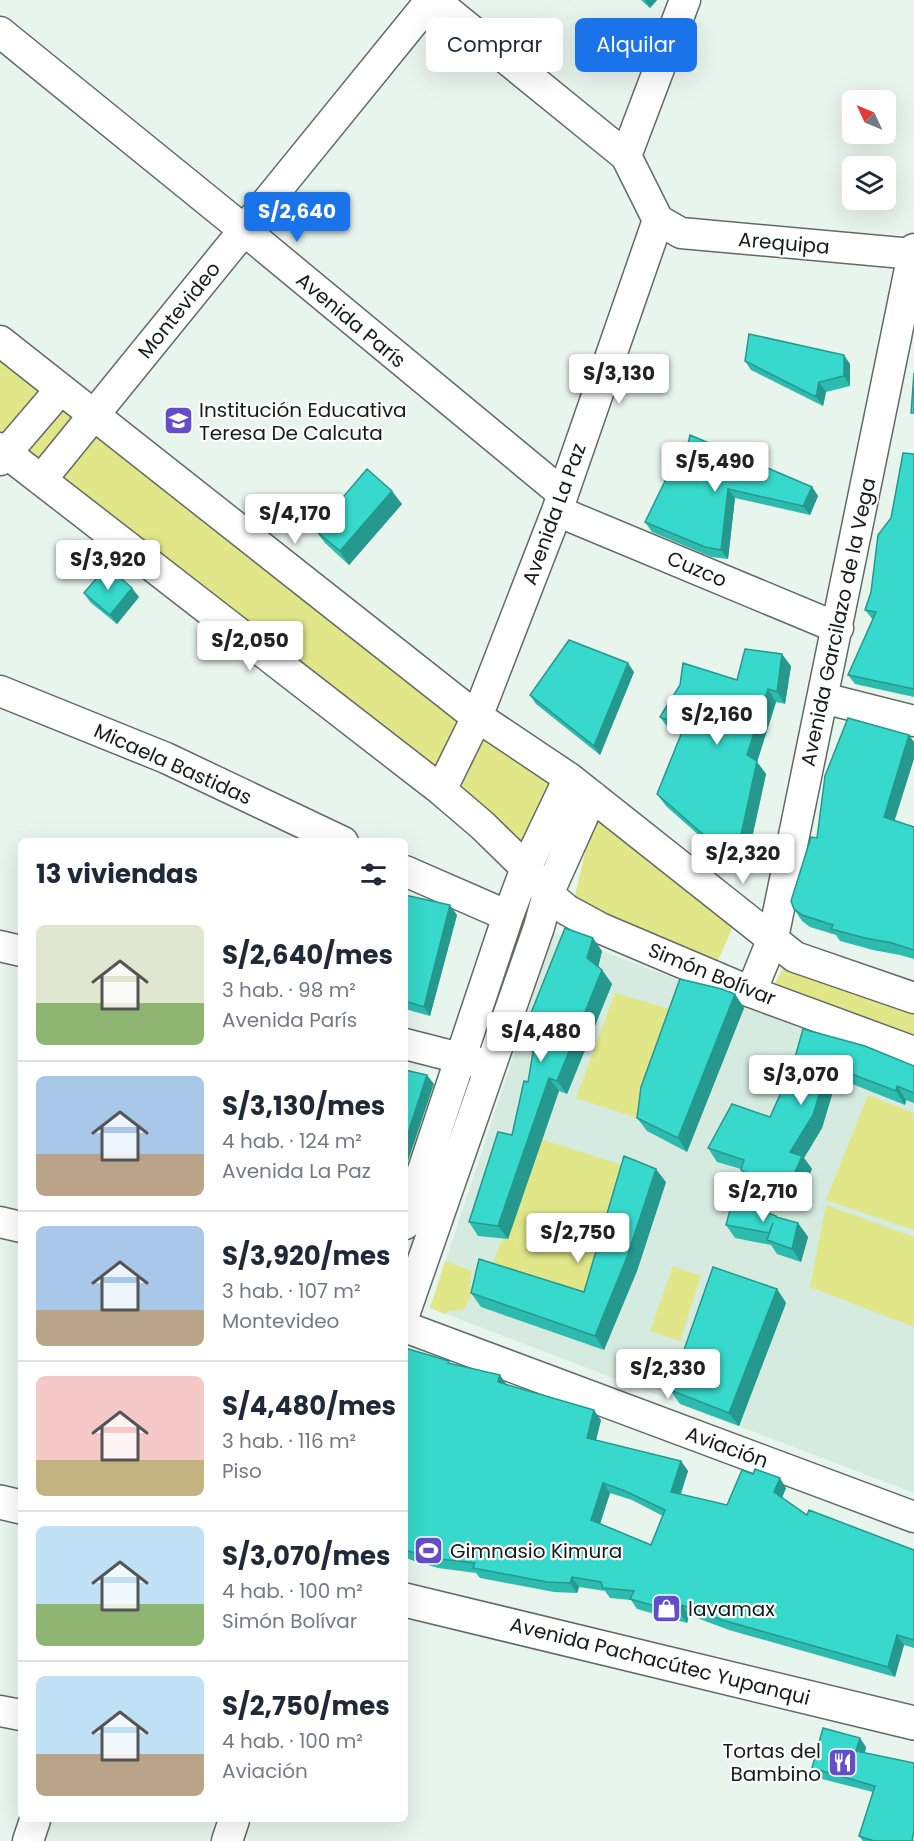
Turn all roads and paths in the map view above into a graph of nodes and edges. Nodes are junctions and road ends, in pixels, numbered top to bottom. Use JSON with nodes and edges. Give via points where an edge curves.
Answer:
{"nodes":[{"id":1,"x":432,"y":0,"type":"edge"},
{"id":2,"x":685,"y":0,"type":"edge"},
{"id":3,"x":0,"y":32,"type":"edge"},
{"id":4,"x":626,"y":156,"type":"junction"},
{"id":5,"x":658,"y":220,"type":"junction"},
{"id":6,"x":244,"y":230,"type":"junction"},
{"id":7,"x":914,"y":252,"type":"edge"},
{"id":8,"x":0,"y":340,"type":"edge"},
{"id":9,"x":60,"y":390,"type":"junction"},
{"id":10,"x":93,"y":416,"type":"junction"},
{"id":11,"x":2,"y":454,"type":"edge"},
{"id":12,"x":41,"y":480,"type":"junction"},
{"id":13,"x":560,"y":502,"type":"junction"},
{"id":14,"x":838,"y":628,"type":"junction"},
{"id":15,"x":0,"y":691,"type":"edge"},
{"id":16,"x":822,"y":698,"type":"junction"},
{"id":17,"x":477,"y":717,"type":"junction"},
{"id":18,"x":914,"y":721,"type":"edge"},
{"id":19,"x":581,"y":787,"type":"junction"},
{"id":20,"x":441,"y":790,"type":"junction"},
{"id":21,"x":335,"y":838,"type":"edge"},
{"id":22,"x":526,"y":868,"type":"junction"},
{"id":23,"x":408,"y":872,"type":"edge"},
{"id":24,"x":548,"y":894,"type":"junction"},
{"id":25,"x":508,"y":916,"type":"junction"},
{"id":26,"x":773,"y":938,"type":"junction"},
{"id":27,"x":0,"y":946,"type":"edge"},
{"id":28,"x":18,"y":950,"type":"edge"},
{"id":29,"x":751,"y":992,"type":"junction"},
{"id":30,"x":914,"y":998,"type":"edge"},
{"id":31,"x":408,"y":1045,"type":"edge"},
{"id":32,"x":914,"y":1052,"type":"edge"},
{"id":33,"x":461,"y":1058,"type":"junction"},
{"id":34,"x":490,"y":1066,"type":"junction"},
{"id":35,"x":408,"y":1215,"type":"edge"},
{"id":36,"x":0,"y":1222,"type":"edge"},
{"id":37,"x":18,"y":1226,"type":"edge"},
{"id":38,"x":408,"y":1303,"type":"edge"},
{"id":39,"x":408,"y":1328,"type":"edge"},
{"id":40,"x":0,"y":1502,"type":"edge"},
{"id":41,"x":18,"y":1506,"type":"edge"},
{"id":42,"x":914,"y":1517,"type":"edge"},
{"id":43,"x":408,"y":1601,"type":"edge"},
{"id":44,"x":0,"y":1711,"type":"edge"},
{"id":45,"x":18,"y":1715,"type":"edge"},
{"id":46,"x":914,"y":1723,"type":"edge"},
{"id":47,"x":34,"y":1822,"type":"edge"},
{"id":48,"x":233,"y":1822,"type":"edge"},
{"id":49,"x":28,"y":1841,"type":"edge"},
{"id":50,"x":226,"y":1841,"type":"edge"}],
"edges":[{"from":1,"to":4,"type":"street"},
{"from":1,"to":6,"type":"street","name":"Montevideo"},
{"from":2,"to":4,"type":"street"},
{"from":3,"to":6,"type":"street","name":"Avenida París"},
{"from":4,"to":5,"type":"street"},
{"from":5,"to":7,"type":"street","name":"Arequipa","via":[[681,234]]},
{"from":5,"to":13,"type":"street","name":"Avenida La Paz"},
{"from":6,"to":10,"type":"street","name":"Montevideo"},
{"from":6,"to":13,"type":"street","name":"Avenida París"},
{"from":7,"to":14,"type":"street","name":"Avenida Garcilazo de la Vega"},
{"from":8,"to":9,"type":"street"},
{"from":9,"to":10,"type":"street"},
{"from":9,"to":11,"type":"street"},
{"from":10,"to":12,"type":"street","name":"Montevideo"},
{"from":10,"to":17,"type":"street"},
{"from":11,"to":12,"type":"street","name":"Simón Bolívar"},
{"from":12,"to":20,"type":"street","name":"Simón Bolívar"},
{"from":13,"to":14,"type":"street","name":"Cuzco"},
{"from":13,"to":17,"type":"street","name":"Avenida La Paz"},
{"from":14,"to":16,"type":"street","name":"Avenida Garcilazo de la Vega"},
{"from":15,"to":21,"type":"street","name":"Micaela Bastidas","via":[[166,758]]},
{"from":16,"to":18,"type":"street"},
{"from":16,"to":26,"type":"street","name":"Avenida Garcilazo de la Vega"},
{"from":17,"to":19,"type":"street"},
{"from":17,"to":20,"type":"street","name":"Avenida La Paz"},
{"from":19,"to":22,"type":"street"},
{"from":19,"to":24,"type":"street"},
{"from":19,"to":26,"type":"street"},
{"from":20,"to":22,"type":"street","name":"Simón Bolívar"},
{"from":22,"to":24,"type":"street","name":"Simón Bolívar"},
{"from":22,"to":25,"type":"street"},
{"from":23,"to":25,"type":"street"},
{"from":24,"to":29,"type":"street","name":"Simón Bolívar","via":[[600,928]]},
{"from":24,"to":34,"type":"street"},
{"from":25,"to":33,"type":"street"},
{"from":26,"to":29,"type":"street","name":"Avenida Garcilazo de la Vega"},
{"from":26,"to":30,"type":"street","via":[[795,957]]},
{"from":27,"to":28,"type":"street"},
{"from":29,"to":32,"type":"street","name":"Simón Bolívar"},
{"from":31,"to":33,"type":"street"},
{"from":33,"to":34,"type":"street"},
{"from":33,"to":35,"type":"street"},
{"from":34,"to":38,"type":"street"},
{"from":36,"to":37,"type":"street"},
{"from":39,"to":42,"type":"street","name":"Aviación"},
{"from":40,"to":41,"type":"main road"},
{"from":43,"to":46,"type":"main road","name":"Avenida Pachacútec Yupanqui"},
{"from":44,"to":45,"type":"street"},
{"from":47,"to":49,"type":"street"},
{"from":48,"to":50,"type":"street"}]}
